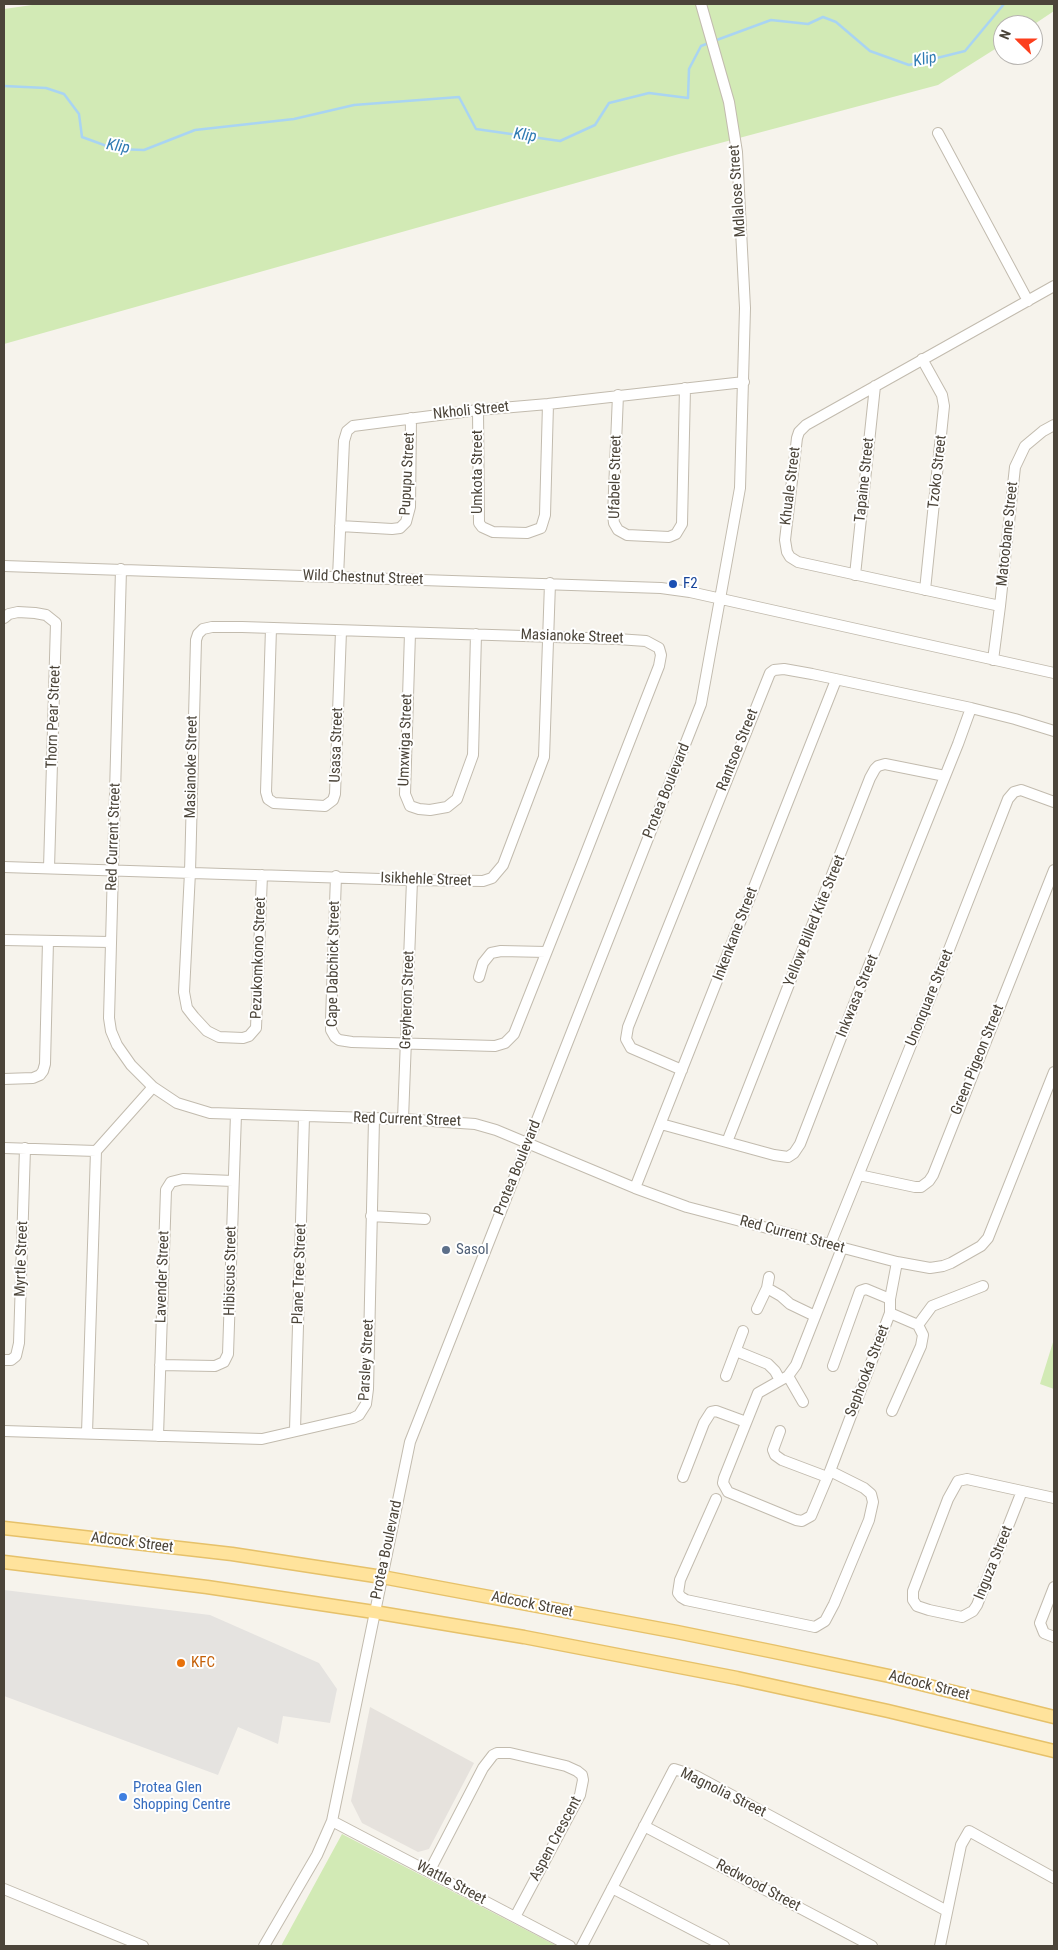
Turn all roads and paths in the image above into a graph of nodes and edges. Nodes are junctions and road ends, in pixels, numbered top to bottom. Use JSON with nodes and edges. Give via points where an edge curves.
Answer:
{"nodes":[{"id":1,"x":701,"y":4,"type":"edge"},
{"id":2,"x":938,"y":134,"type":"dead end"},
{"id":3,"x":1054,"y":286,"type":"edge"},
{"id":4,"x":1028,"y":301,"type":"junction"},
{"id":5,"x":922,"y":359,"type":"junction"},
{"id":6,"x":744,"y":382,"type":"junction"},
{"id":7,"x":875,"y":386,"type":"junction"},
{"id":8,"x":685,"y":388,"type":"junction"},
{"id":9,"x":618,"y":395,"type":"junction"},
{"id":10,"x":548,"y":404,"type":"junction"},
{"id":11,"x":478,"y":410,"type":"junction"},
{"id":12,"x":411,"y":418,"type":"junction"},
{"id":13,"x":1054,"y":425,"type":"edge"},
{"id":14,"x":340,"y":526,"type":"junction"},
{"id":15,"x":4,"y":566,"type":"edge"},
{"id":16,"x":121,"y":570,"type":"junction"},
{"id":17,"x":855,"y":575,"type":"junction"},
{"id":18,"x":338,"y":577,"type":"junction"},
{"id":19,"x":550,"y":584,"type":"junction"},
{"id":20,"x":925,"y":590,"type":"junction"},
{"id":21,"x":721,"y":600,"type":"junction"},
{"id":22,"x":1000,"y":606,"type":"junction"},
{"id":23,"x":4,"y":618,"type":"edge"},
{"id":24,"x":271,"y":628,"type":"junction"},
{"id":25,"x":341,"y":631,"type":"junction"},
{"id":26,"x":410,"y":633,"type":"junction"},
{"id":27,"x":476,"y":634,"type":"junction"},
{"id":28,"x":549,"y":637,"type":"junction"},
{"id":29,"x":993,"y":660,"type":"junction"},
{"id":30,"x":1054,"y":673,"type":"edge"},
{"id":31,"x":836,"y":680,"type":"junction"},
{"id":32,"x":970,"y":708,"type":"junction"},
{"id":33,"x":1054,"y":731,"type":"edge"},
{"id":34,"x":945,"y":776,"type":"junction"},
{"id":35,"x":1054,"y":802,"type":"edge"},
{"id":36,"x":4,"y":867,"type":"edge"},
{"id":37,"x":50,"y":868,"type":"junction"},
{"id":38,"x":114,"y":870,"type":"junction"},
{"id":39,"x":1054,"y":870,"type":"edge"},
{"id":40,"x":190,"y":872,"type":"junction"},
{"id":41,"x":262,"y":875,"type":"junction"},
{"id":42,"x":336,"y":876,"type":"junction"},
{"id":43,"x":412,"y":880,"type":"junction"},
{"id":44,"x":4,"y":940,"type":"edge"},
{"id":45,"x":48,"y":941,"type":"junction"},
{"id":46,"x":110,"y":942,"type":"junction"},
{"id":47,"x":546,"y":952,"type":"junction"},
{"id":48,"x":479,"y":978,"type":"dead end"},
{"id":49,"x":407,"y":1043,"type":"junction"},
{"id":50,"x":682,"y":1070,"type":"junction"},
{"id":51,"x":1054,"y":1072,"type":"edge"},
{"id":52,"x":4,"y":1079,"type":"edge"},
{"id":53,"x":153,"y":1087,"type":"junction"},
{"id":54,"x":236,"y":1114,"type":"junction"},
{"id":55,"x":304,"y":1117,"type":"junction"},
{"id":56,"x":374,"y":1119,"type":"junction"},
{"id":57,"x":403,"y":1119,"type":"junction"},
{"id":58,"x":661,"y":1124,"type":"junction"},
{"id":59,"x":727,"y":1142,"type":"junction"},
{"id":60,"x":527,"y":1144,"type":"junction"},
{"id":61,"x":4,"y":1148,"type":"edge"},
{"id":62,"x":25,"y":1148,"type":"junction"},
{"id":63,"x":96,"y":1151,"type":"junction"},
{"id":64,"x":859,"y":1175,"type":"junction"},
{"id":65,"x":233,"y":1181,"type":"junction"},
{"id":66,"x":635,"y":1188,"type":"junction"},
{"id":67,"x":371,"y":1216,"type":"junction"},
{"id":68,"x":426,"y":1220,"type":"dead end"},
{"id":69,"x":830,"y":1245,"type":"junction"},
{"id":70,"x":842,"y":1248,"type":"junction"},
{"id":71,"x":896,"y":1262,"type":"junction"},
{"id":72,"x":769,"y":1277,"type":"dead end"},
{"id":73,"x":983,"y":1286,"type":"dead end"},
{"id":74,"x":767,"y":1288,"type":"junction"},
{"id":75,"x":890,"y":1299,"type":"junction"},
{"id":76,"x":757,"y":1309,"type":"dead end"},
{"id":77,"x":890,"y":1313,"type":"junction"},
{"id":78,"x":815,"y":1316,"type":"junction"},
{"id":79,"x":918,"y":1325,"type":"junction"},
{"id":80,"x":743,"y":1331,"type":"dead end"},
{"id":81,"x":736,"y":1351,"type":"junction"},
{"id":82,"x":4,"y":1360,"type":"edge"},
{"id":83,"x":160,"y":1365,"type":"junction"},
{"id":84,"x":833,"y":1366,"type":"dead end"},
{"id":85,"x":726,"y":1376,"type":"dead end"},
{"id":86,"x":784,"y":1378,"type":"junction"},
{"id":87,"x":804,"y":1402,"type":"dead end"},
{"id":88,"x":892,"y":1411,"type":"dead end"},
{"id":89,"x":746,"y":1422,"type":"junction"},
{"id":90,"x":295,"y":1430,"type":"junction"},
{"id":91,"x":4,"y":1431,"type":"edge"},
{"id":92,"x":780,"y":1431,"type":"dead end"},
{"id":93,"x":84,"y":1433,"type":"junction"},
{"id":94,"x":158,"y":1436,"type":"junction"},
{"id":95,"x":829,"y":1474,"type":"junction"},
{"id":96,"x":683,"y":1477,"type":"dead end"},
{"id":97,"x":1022,"y":1492,"type":"junction"},
{"id":98,"x":1054,"y":1498,"type":"edge"},
{"id":99,"x":716,"y":1499,"type":"dead end"},
{"id":100,"x":4,"y":1528,"type":"edge"},
{"id":101,"x":4,"y":1562,"type":"edge"},
{"id":102,"x":382,"y":1577,"type":"junction"},
{"id":103,"x":1054,"y":1587,"type":"edge"},
{"id":104,"x":374,"y":1612,"type":"junction"},
{"id":105,"x":1054,"y":1637,"type":"edge"},
{"id":106,"x":1054,"y":1717,"type":"edge"},
{"id":107,"x":1054,"y":1751,"type":"edge"},
{"id":108,"x":332,"y":1821,"type":"junction"},
{"id":109,"x":644,"y":1826,"type":"junction"},
{"id":110,"x":429,"y":1872,"type":"junction"},
{"id":111,"x":1054,"y":1878,"type":"edge"},
{"id":112,"x":612,"y":1888,"type":"junction"},
{"id":113,"x":4,"y":1889,"type":"edge"},
{"id":114,"x":947,"y":1911,"type":"junction"},
{"id":115,"x":515,"y":1917,"type":"junction"},
{"id":116,"x":143,"y":1946,"type":"edge"},
{"id":117,"x":264,"y":1946,"type":"edge"},
{"id":118,"x":570,"y":1946,"type":"edge"},
{"id":119,"x":582,"y":1946,"type":"edge"},
{"id":120,"x":724,"y":1946,"type":"edge"},
{"id":121,"x":872,"y":1946,"type":"edge"},
{"id":122,"x":940,"y":1946,"type":"edge"}],
"edges":[{"from":1,"to":6,"type":"street","name":"Mdlalose Street","via":[[729,102],[737,152],[746,308]]},
{"from":2,"to":4,"type":"street"},
{"from":3,"to":4,"type":"street","name":"Khuale Street"},
{"from":4,"to":5,"type":"street","name":"Khuale Street"},
{"from":5,"to":7,"type":"street","name":"Khuale Street"},
{"from":5,"to":20,"type":"street","name":"Tzoko Street","via":[[942,395],[944,406]]},
{"from":6,"to":8,"type":"street","name":"Nkholi Street"},
{"from":6,"to":21,"type":"street","name":"Protea Boulevard","via":[[740,488]]},
{"from":7,"to":17,"type":"street","name":"Tapaine Street"},
{"from":7,"to":17,"type":"street","name":"Khuale Street","via":[[799,432],[785,540],[787,552],[798,562]]},
{"from":8,"to":9,"type":"street","name":"Nkholi Street"},
{"from":8,"to":9,"type":"street","name":"Ufabele Street","via":[[682,524],[676,534],[669,536],[627,535],[614,523]]},
{"from":9,"to":10,"type":"street","name":"Nkholi Street"},
{"from":10,"to":11,"type":"street","name":"Nkholi Street"},
{"from":10,"to":11,"type":"street","name":"Umkota Street","via":[[545,515],[541,528],[528,533],[493,532],[479,522]]},
{"from":11,"to":12,"type":"street","name":"Nkholi Street"},
{"from":12,"to":14,"type":"street","name":"Nkholi Street","via":[[358,424],[346,431]]},
{"from":12,"to":14,"type":"street","name":"Pupupu Street","via":[[410,507],[406,522],[400,528],[392,529]]},
{"from":13,"to":22,"type":"street","name":"Matoobane Street","via":[[1025,446],[1015,467]]},
{"from":14,"to":18,"type":"street","name":"Nkholi Street"},
{"from":15,"to":16,"type":"street","name":"Wild Chestnut Street"},
{"from":16,"to":18,"type":"street","name":"Wild Chestnut Street"},
{"from":16,"to":38,"type":"street","name":"Red Current Street"},
{"from":17,"to":20,"type":"street","name":"Khuale Street"},
{"from":18,"to":19,"type":"street","name":"Wild Chestnut Street"},
{"from":19,"to":21,"type":"street","name":"Wild Chestnut Street","via":[[661,588]]},
{"from":19,"to":28,"type":"street","name":"Isikhehle Street"},
{"from":20,"to":22,"type":"street","name":"Khuale Street"},
{"from":21,"to":29,"type":"street","name":"Wild Chestnut Street"},
{"from":21,"to":60,"type":"street","name":"Protea Boulevard","via":[[698,716]]},
{"from":22,"to":29,"type":"street","name":"Matoobane Street"},
{"from":23,"to":37,"type":"street","name":"Thorn Pear Street","via":[[13,613],[35,613],[46,615],[56,623]]},
{"from":24,"to":25,"type":"street","name":"Masianoke Street"},
{"from":24,"to":25,"type":"street","name":"Usasa Street","via":[[266,792],[274,803],[324,806],[334,794]]},
{"from":24,"to":40,"type":"street","name":"Masianoke Street","via":[[212,627],[203,629],[196,636]]},
{"from":25,"to":26,"type":"street","name":"Masianoke Street"},
{"from":26,"to":27,"type":"street","name":"Masianoke Street"},
{"from":26,"to":27,"type":"street","name":"Umxwiga Street","via":[[405,794],[410,806],[430,810],[447,807],[457,799],[473,755]]},
{"from":27,"to":28,"type":"street","name":"Masianoke Street"},
{"from":28,"to":43,"type":"street","name":"Isikhehle Street","via":[[544,757],[500,870],[483,881]]},
{"from":28,"to":47,"type":"street","name":"Masianoke Street","via":[[641,640],[657,646],[661,655]]},
{"from":29,"to":30,"type":"street","name":"Wild Chestnut Street"},
{"from":31,"to":32,"type":"street","name":"Rantsoe Street"},
{"from":31,"to":50,"type":"street","name":"Inkenkane Street"},
{"from":31,"to":50,"type":"street","name":"Rantsoe Street","via":[[784,669],[772,671],[767,678],[628,1027],[626,1039],[631,1048]]},
{"from":32,"to":33,"type":"street","name":"Rantsoe Street"},
{"from":32,"to":34,"type":"street","name":"Inkwasa Street"},
{"from":34,"to":59,"type":"street","name":"Yellow Billed Kite Street","via":[[884,764],[875,769]]},
{"from":34,"to":59,"type":"street","name":"Inkwasa Street","via":[[800,1144],[792,1156],[783,1157]]},
{"from":35,"to":64,"type":"street","name":"Unonquare Street","via":[[1021,790],[1008,799]]},
{"from":36,"to":37,"type":"street","name":"Isikhehle Street"},
{"from":37,"to":38,"type":"street","name":"Isikhehle Street"},
{"from":38,"to":40,"type":"street","name":"Isikhehle Street"},
{"from":38,"to":46,"type":"street","name":"Red Current Street"},
{"from":39,"to":64,"type":"street","name":"Green Pigeon Street","via":[[933,1175],[925,1185],[915,1187]]},
{"from":40,"to":41,"type":"street","name":"Isikhehle Street"},
{"from":40,"to":41,"type":"street","name":"Pezukomkono Street","via":[[185,1002],[207,1030],[224,1038],[249,1036],[257,1023]]},
{"from":41,"to":42,"type":"street","name":"Isikhehle Street"},
{"from":42,"to":43,"type":"street","name":"Isikhehle Street"},
{"from":42,"to":49,"type":"street","name":"Cape Dabchick Street","via":[[332,1034],[344,1041]]},
{"from":43,"to":49,"type":"street","name":"Greyheron Street"},
{"from":44,"to":45,"type":"street"},
{"from":45,"to":46,"type":"street"},
{"from":45,"to":52,"type":"street","via":[[43,1071],[33,1078]]},
{"from":46,"to":53,"type":"street","name":"Red Current Street","via":[[108,993],[112,1031],[131,1065]]},
{"from":47,"to":48,"type":"street","via":[[502,951],[491,954],[483,962]]},
{"from":47,"to":49,"type":"street","name":"Masianoke Street","via":[[514,1034],[505,1044]]},
{"from":49,"to":57,"type":"street","name":"Greyheron Street"},
{"from":50,"to":58,"type":"street","name":"Inkenkane Street"},
{"from":51,"to":71,"type":"street","name":"Red Current Street","via":[[985,1242],[938,1268]]},
{"from":53,"to":54,"type":"street","name":"Red Current Street","via":[[178,1103],[199,1111]]},
{"from":53,"to":63,"type":"street"},
{"from":54,"to":55,"type":"street","name":"Red Current Street"},
{"from":54,"to":65,"type":"street","name":"Hibiscus Street"},
{"from":55,"to":56,"type":"street","name":"Red Current Street"},
{"from":55,"to":90,"type":"street","name":"Plane Tree Street"},
{"from":56,"to":57,"type":"street","name":"Red Current Street"},
{"from":56,"to":67,"type":"street","name":"Parsley Street"},
{"from":57,"to":60,"type":"street","name":"Red Current Street","via":[[476,1124]]},
{"from":58,"to":59,"type":"street","name":"Inkwasa Street"},
{"from":58,"to":66,"type":"street","name":"Inkenkane Street"},
{"from":60,"to":66,"type":"street","name":"Red Current Street"},
{"from":60,"to":102,"type":"street","name":"Protea Boulevard","via":[[410,1442]]},
{"from":61,"to":62,"type":"street"},
{"from":62,"to":63,"type":"street"},
{"from":62,"to":82,"type":"street","name":"Myrtle Street","via":[[19,1343],[16,1356]]},
{"from":63,"to":93,"type":"street"},
{"from":64,"to":69,"type":"street","name":"Unonquare Street"},
{"from":65,"to":83,"type":"street","name":"Lavender Street","via":[[183,1179],[171,1182],[166,1190]]},
{"from":65,"to":83,"type":"street","name":"Hibiscus Street","via":[[230,1347],[227,1358],[215,1366]]},
{"from":66,"to":69,"type":"street","name":"Red Current Street","via":[[687,1207]]},
{"from":67,"to":68,"type":"street"},
{"from":67,"to":90,"type":"street","name":"Parsley Street","via":[[366,1404],[353,1418]]},
{"from":69,"to":70,"type":"street","name":"Red Current Street"},
{"from":70,"to":71,"type":"street","name":"Red Current Street"},
{"from":70,"to":78,"type":"street"},
{"from":71,"to":75,"type":"street","name":"Sephooka Street"},
{"from":72,"to":74,"type":"street"},
{"from":73,"to":79,"type":"street","via":[[932,1306]]},
{"from":74,"to":76,"type":"street"},
{"from":74,"to":78,"type":"street"},
{"from":75,"to":77,"type":"street","name":"Sephooka Street"},
{"from":75,"to":84,"type":"street","via":[[866,1289],[860,1291]]},
{"from":77,"to":79,"type":"street"},
{"from":77,"to":95,"type":"street","name":"Sephooka Street"},
{"from":78,"to":86,"type":"street","via":[[796,1365]]},
{"from":79,"to":88,"type":"street","via":[[923,1335],[921,1346]]},
{"from":80,"to":81,"type":"street"},
{"from":81,"to":85,"type":"street"},
{"from":81,"to":86,"type":"street","via":[[768,1364]]},
{"from":83,"to":94,"type":"street","name":"Lavender Street"},
{"from":86,"to":87,"type":"street"},
{"from":86,"to":89,"type":"street","via":[[758,1393]]},
{"from":89,"to":95,"type":"street","via":[[724,1478],[728,1492],[802,1521],[811,1516]]},
{"from":89,"to":96,"type":"street","via":[[711,1412]]},
{"from":90,"to":94,"type":"street","name":"Parsley Street","via":[[262,1439]]},
{"from":91,"to":93,"type":"street","name":"Parsley Street"},
{"from":92,"to":95,"type":"street","via":[[773,1450],[775,1455]]},
{"from":93,"to":94,"type":"street","name":"Parsley Street"},
{"from":95,"to":99,"type":"street","via":[[864,1488],[871,1494],[873,1502],[869,1520],[834,1604],[825,1621],[815,1628],[681,1597],[678,1593],[680,1580]]},
{"from":97,"to":97,"type":"street","name":"Inguza Street","via":[[961,1479],[956,1484],[912,1596],[917,1606],[962,1617],[973,1611]]},
{"from":97,"to":98,"type":"street"},
{"from":100,"to":102,"type":"main road","name":"Adcock Street","via":[[232,1554]]},
{"from":101,"to":104,"type":"main road"},
{"from":102,"to":104,"type":"street","name":"Protea Boulevard"},
{"from":102,"to":106,"type":"main road","name":"Adcock Street","via":[[766,1650],[889,1676]]},
{"from":103,"to":105,"type":"street","via":[[1040,1623],[1044,1632]]},
{"from":104,"to":107,"type":"main road","via":[[737,1678]]},
{"from":104,"to":108,"type":"street","name":"Protea Boulevard"},
{"from":108,"to":110,"type":"street","name":"Wattle Street"},
{"from":108,"to":117,"type":"street","name":"Protea Boulevard","via":[[320,1850]]},
{"from":109,"to":112,"type":"street","name":"Magnolia Street"},
{"from":109,"to":114,"type":"street","name":"Magnolia Street","via":[[674,1769],[688,1773]]},
{"from":109,"to":121,"type":"street","name":"Redwood Street"},
{"from":110,"to":115,"type":"street","name":"Wattle Street"},
{"from":110,"to":115,"type":"street","name":"Aspen Crescent","via":[[483,1768],[493,1755],[510,1753],[577,1771],[583,1780],[580,1795]]},
{"from":111,"to":114,"type":"street","via":[[969,1831],[961,1846]]},
{"from":112,"to":119,"type":"street","name":"Magnolia Street"},
{"from":112,"to":120,"type":"street"},
{"from":113,"to":116,"type":"street"},
{"from":114,"to":122,"type":"street"},
{"from":115,"to":118,"type":"street","name":"Wattle Street"}]}
